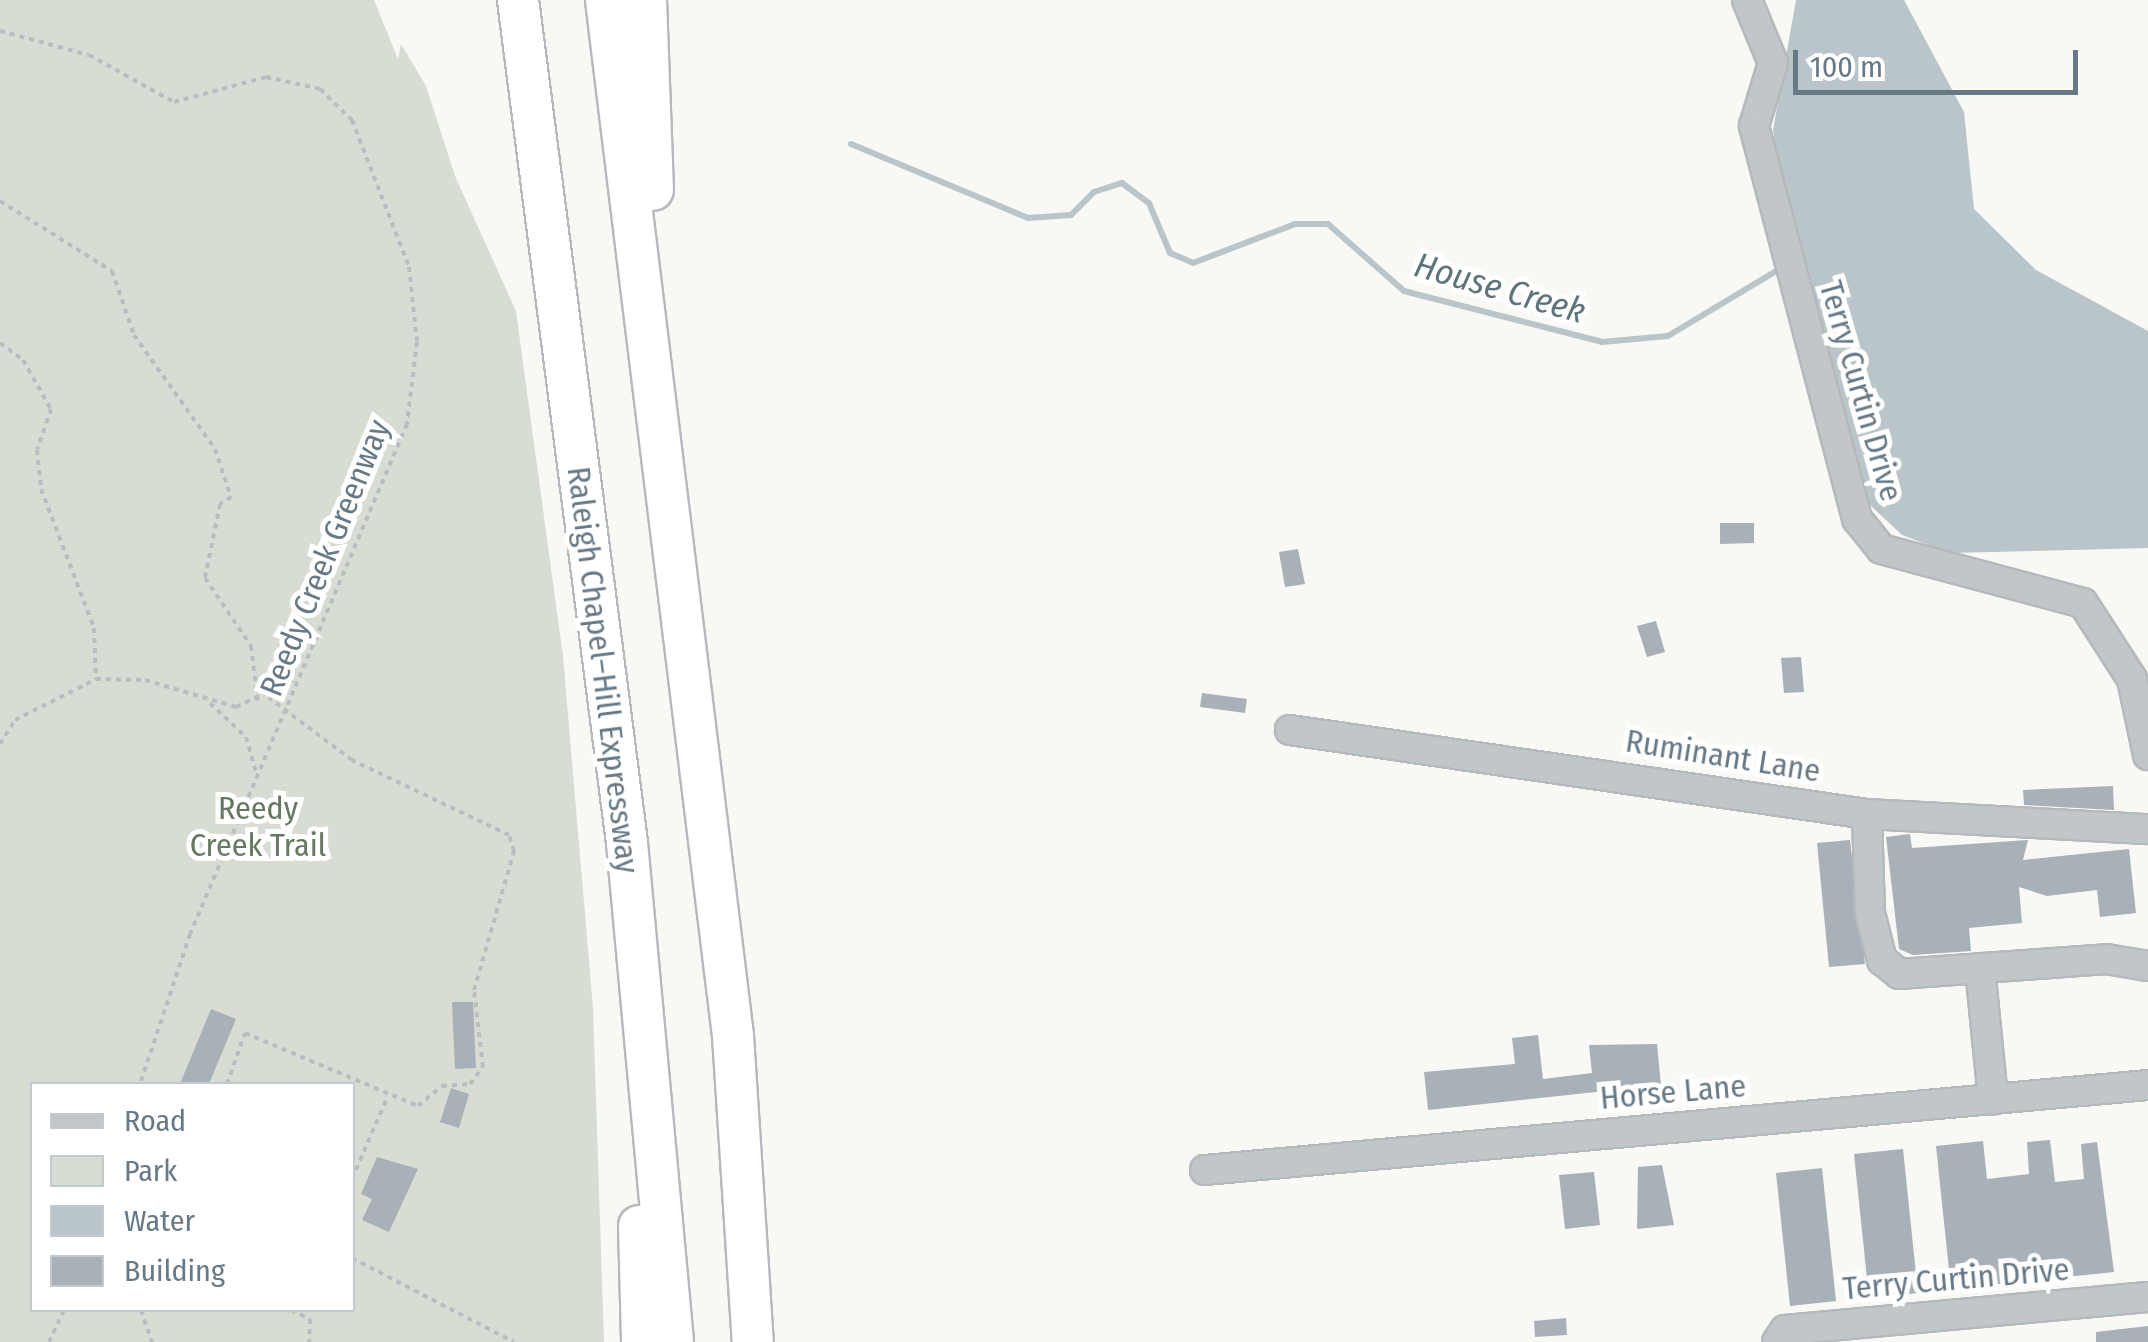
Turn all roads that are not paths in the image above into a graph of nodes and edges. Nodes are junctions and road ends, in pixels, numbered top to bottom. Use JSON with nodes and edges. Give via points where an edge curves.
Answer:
{"nodes":[{"id":1,"x":491,"y":0,"type":"edge"},
{"id":2,"x":518,"y":0,"type":"edge"},
{"id":3,"x":606,"y":0,"type":"edge"},
{"id":4,"x":646,"y":0,"type":"edge"},
{"id":5,"x":1747,"y":0,"type":"edge"},
{"id":6,"x":656,"y":394,"type":"junction"},
{"id":7,"x":577,"y":477,"type":"junction"},
{"id":8,"x":1290,"y":730,"type":"dead end"},
{"id":9,"x":2148,"y":755,"type":"edge"},
{"id":10,"x":1867,"y":814,"type":"junction"},
{"id":11,"x":2148,"y":829,"type":"edge"},
{"id":12,"x":627,"y":842,"type":"junction"},
{"id":13,"x":2148,"y":966,"type":"edge"},
{"id":14,"x":1980,"y":968,"type":"junction"},
{"id":15,"x":2148,"y":1085,"type":"edge"},
{"id":16,"x":1993,"y":1099,"type":"junction"},
{"id":17,"x":1205,"y":1170,"type":"dead end"},
{"id":18,"x":745,"y":1180,"type":"junction"},
{"id":19,"x":2148,"y":1296,"type":"edge"},
{"id":20,"x":642,"y":1342,"type":"edge"},
{"id":21,"x":674,"y":1342,"type":"edge"},
{"id":22,"x":753,"y":1342,"type":"edge"},
{"id":23,"x":773,"y":1342,"type":"edge"},
{"id":24,"x":1778,"y":1342,"type":"edge"}],
"edges":[{"from":1,"to":7,"type":"highway"},
{"from":2,"to":7,"type":"highway","name":"Raleigh Chapel–Hill Expressway"},
{"from":3,"to":6,"type":"highway"},
{"from":4,"to":6,"type":"highway"},
{"from":5,"to":9,"type":"street","name":"Terry Curtin Drive","via":[[1773,63],[1754,126],[1858,519],[1881,549],[2083,602],[2132,679]]},
{"from":6,"to":18,"type":"highway"},
{"from":7,"to":12,"type":"highway","name":"Raleigh Chapel–Hill Expressway"},
{"from":8,"to":10,"type":"street","name":"Ruminant Lane"},
{"from":10,"to":11,"type":"street","name":"Ruminant Lane"},
{"from":10,"to":14,"type":"street","via":[[1870,913],[1882,960],[1899,974]]},
{"from":12,"to":20,"type":"highway"},
{"from":12,"to":21,"type":"highway","name":"Raleigh Chapel–Hill Expressway"},
{"from":13,"to":14,"type":"street","via":[[2106,959]]},
{"from":14,"to":16,"type":"street"},
{"from":15,"to":16,"type":"street","name":"Horse Lane"},
{"from":16,"to":17,"type":"street","name":"Horse Lane"},
{"from":18,"to":22,"type":"highway"},
{"from":18,"to":23,"type":"highway"},
{"from":19,"to":24,"type":"street","name":"Terry Curtin Drive","via":[[1785,1330]]}]}
